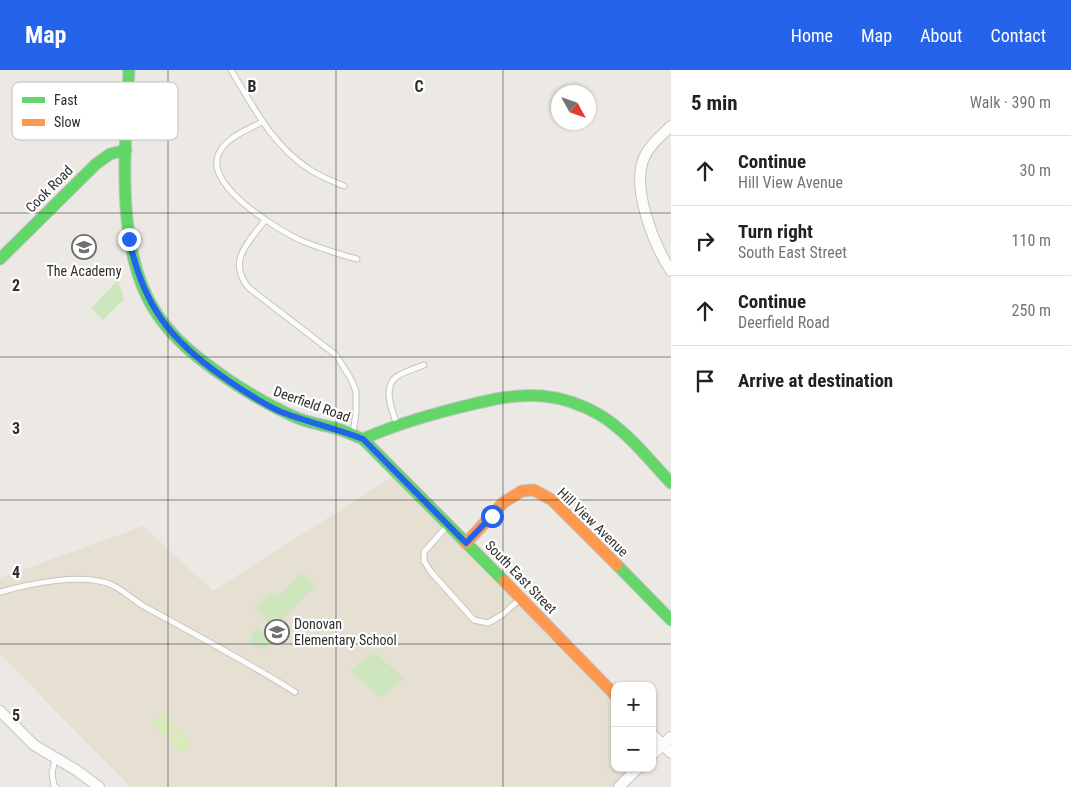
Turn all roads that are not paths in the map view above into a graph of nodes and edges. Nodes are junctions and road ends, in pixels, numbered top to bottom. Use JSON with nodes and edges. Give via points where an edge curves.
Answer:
{"nodes":[{"id":1,"x":231,"y":70,"type":"edge"},
{"id":2,"x":262,"y":122,"type":"junction"},
{"id":3,"x":671,"y":126,"type":"edge"},
{"id":4,"x":126,"y":140,"type":"edge"},
{"id":5,"x":126,"y":150,"type":"junction"},
{"id":6,"x":344,"y":186,"type":"dead end"},
{"id":7,"x":265,"y":220,"type":"junction"},
{"id":8,"x":0,"y":259,"type":"edge"},
{"id":9,"x":356,"y":259,"type":"dead end"},
{"id":10,"x":671,"y":271,"type":"edge"},
{"id":11,"x":424,"y":365,"type":"dead end"},
{"id":12,"x":398,"y":424,"type":"junction"},
{"id":13,"x":358,"y":437,"type":"junction"},
{"id":14,"x":671,"y":483,"type":"edge"},
{"id":15,"x":449,"y":525,"type":"junction"},
{"id":16,"x":466,"y":543,"type":"junction"},
{"id":17,"x":0,"y":592,"type":"edge"},
{"id":18,"x":520,"y":598,"type":"junction"},
{"id":19,"x":671,"y":620,"type":"edge"},
{"id":20,"x":611,"y":691,"type":"edge"},
{"id":21,"x":295,"y":692,"type":"dead end"},
{"id":22,"x":0,"y":711,"type":"edge"},
{"id":23,"x":671,"y":737,"type":"edge"},
{"id":24,"x":656,"y":738,"type":"edge"},
{"id":25,"x":663,"y":744,"type":"junction"},
{"id":26,"x":656,"y":751,"type":"edge"},
{"id":27,"x":671,"y":753,"type":"edge"},
{"id":28,"x":55,"y":758,"type":"junction"},
{"id":29,"x":634,"y":772,"type":"edge"},
{"id":30,"x":56,"y":787,"type":"edge"},
{"id":31,"x":99,"y":787,"type":"edge"},
{"id":32,"x":620,"y":787,"type":"edge"}],
"edges":[{"from":1,"to":2,"type":"lane"},
{"from":2,"to":6,"type":"lane","via":[[292,157],[309,170]]},
{"from":2,"to":7,"type":"lane","via":[[225,144],[216,164],[230,189]]},
{"from":3,"to":10,"type":"street","via":[[645,154],[639,179],[657,245]]},
{"from":4,"to":5,"type":"street","name":"Deerfield Road"},
{"from":5,"to":8,"type":"street","name":"Cook Road","via":[[110,154],[96,164]]},
{"from":5,"to":13,"type":"street","name":"Deerfield Road","via":[[127,220],[133,259],[147,296],[172,334],[201,361],[261,402],[297,418]]},
{"from":7,"to":9,"type":"lane","via":[[301,240]]},
{"from":7,"to":13,"type":"lane","via":[[242,251],[238,262],[243,281],[336,355],[356,391]]},
{"from":11,"to":12,"type":"lane","via":[[394,379],[390,389],[391,409]]},
{"from":12,"to":13,"type":"street","name":"Deerfield Road"},
{"from":12,"to":14,"type":"street","name":"Deerfield Road","via":[[500,398],[551,396],[582,405],[604,418]]},
{"from":13,"to":15,"type":"street","name":"South East Street"},
{"from":15,"to":16,"type":"street","name":"South East Street"},
{"from":15,"to":18,"type":"lane","via":[[424,552],[424,561],[430,572],[474,620],[488,623],[502,616]]},
{"from":16,"to":18,"type":"street","name":"South East Street"},
{"from":16,"to":19,"type":"street","name":"Hill View Avenue","via":[[507,499],[532,490],[552,500]]},
{"from":17,"to":21,"type":"lane","via":[[57,580],[91,580],[113,585],[135,602]]},
{"from":18,"to":20,"type":"street","name":"South East Street"},
{"from":22,"to":28,"type":"street","via":[[34,745]]},
{"from":23,"to":25,"type":"street"},
{"from":24,"to":25,"type":"street"},
{"from":25,"to":26,"type":"street"},
{"from":25,"to":27,"type":"street"},
{"from":28,"to":30,"type":"lane","via":[[52,773]]},
{"from":28,"to":31,"type":"street"},
{"from":29,"to":32,"type":"street"}]}
